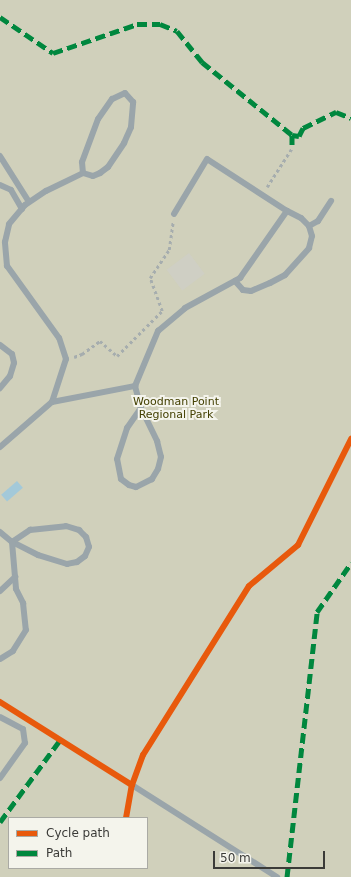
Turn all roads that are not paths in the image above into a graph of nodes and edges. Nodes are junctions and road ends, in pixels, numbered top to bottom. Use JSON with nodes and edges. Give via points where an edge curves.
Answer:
{"nodes":[{"id":1,"x":0,"y":156,"type":"edge"},
{"id":2,"x":83,"y":173,"type":"junction"},
{"id":3,"x":0,"y":185,"type":"edge"},
{"id":4,"x":331,"y":201,"type":"dead end"},
{"id":5,"x":29,"y":202,"type":"junction"},
{"id":6,"x":22,"y":209,"type":"junction"},
{"id":7,"x":287,"y":211,"type":"junction"},
{"id":8,"x":174,"y":214,"type":"road end"},
{"id":9,"x":309,"y":226,"type":"junction"},
{"id":10,"x":3,"y":266,"type":"edge"},
{"id":11,"x":235,"y":281,"type":"junction"},
{"id":12,"x":0,"y":345,"type":"edge"},
{"id":13,"x":135,"y":386,"type":"junction"},
{"id":14,"x":0,"y":388,"type":"edge"},
{"id":15,"x":52,"y":402,"type":"junction"},
{"id":16,"x":141,"y":408,"type":"junction"},
{"id":17,"x":0,"y":435,"type":"edge"},
{"id":18,"x":6,"y":440,"type":"junction"},
{"id":19,"x":0,"y":447,"type":"edge"},
{"id":20,"x":0,"y":532,"type":"edge"},
{"id":21,"x":12,"y":542,"type":"junction"},
{"id":22,"x":15,"y":577,"type":"junction"},
{"id":23,"x":0,"y":590,"type":"edge"},
{"id":24,"x":0,"y":659,"type":"edge"},
{"id":25,"x":0,"y":717,"type":"edge"},
{"id":26,"x":0,"y":778,"type":"edge"},
{"id":27,"x":132,"y":785,"type":"dead end"},
{"id":28,"x":277,"y":877,"type":"edge"}],
"edges":[{"from":1,"to":5,"type":"lane"},
{"from":2,"to":2,"type":"lane","via":[[82,162],[98,119],[112,99],[125,93],[133,102],[134,112],[124,143],[100,173],[93,176]]},
{"from":2,"to":5,"type":"lane"},
{"from":3,"to":6,"type":"lane","via":[[11,190]]},
{"from":4,"to":9,"type":"lane","via":[[318,221]]},
{"from":5,"to":6,"type":"lane"},
{"from":6,"to":10,"type":"lane","via":[[9,224]]},
{"from":7,"to":8,"type":"lane","via":[[207,159]]},
{"from":7,"to":9,"type":"lane","via":[[301,218]]},
{"from":7,"to":11,"type":"lane","via":[[240,278]]},
{"from":9,"to":11,"type":"lane","via":[[312,236],[309,248],[285,274],[251,291],[243,290]]},
{"from":10,"to":15,"type":"lane","via":[[59,338],[66,359]]},
{"from":11,"to":13,"type":"lane","via":[[185,308],[158,331]]},
{"from":12,"to":14,"type":"lane","via":[[12,354],[14,362],[10,376]]},
{"from":13,"to":15,"type":"lane"},
{"from":13,"to":16,"type":"lane"},
{"from":15,"to":18,"type":"lane"},
{"from":16,"to":16,"type":"lane","via":[[157,441],[160,457],[158,469],[152,479],[136,487],[122,479],[117,459],[127,428]]},
{"from":17,"to":18,"type":"lane"},
{"from":18,"to":19,"type":"lane"},
{"from":20,"to":21,"type":"lane"},
{"from":21,"to":21,"type":"lane","via":[[38,555],[66,564],[77,562],[85,556],[89,547],[86,537],[79,530],[66,526],[30,530]]},
{"from":21,"to":22,"type":"lane"},
{"from":22,"to":23,"type":"lane","via":[[9,585]]},
{"from":22,"to":24,"type":"lane","via":[[16,589],[23,603],[26,630],[14,651]]},
{"from":25,"to":26,"type":"lane","via":[[23,729],[26,743]]},
{"from":27,"to":28,"type":"lane"}]}
